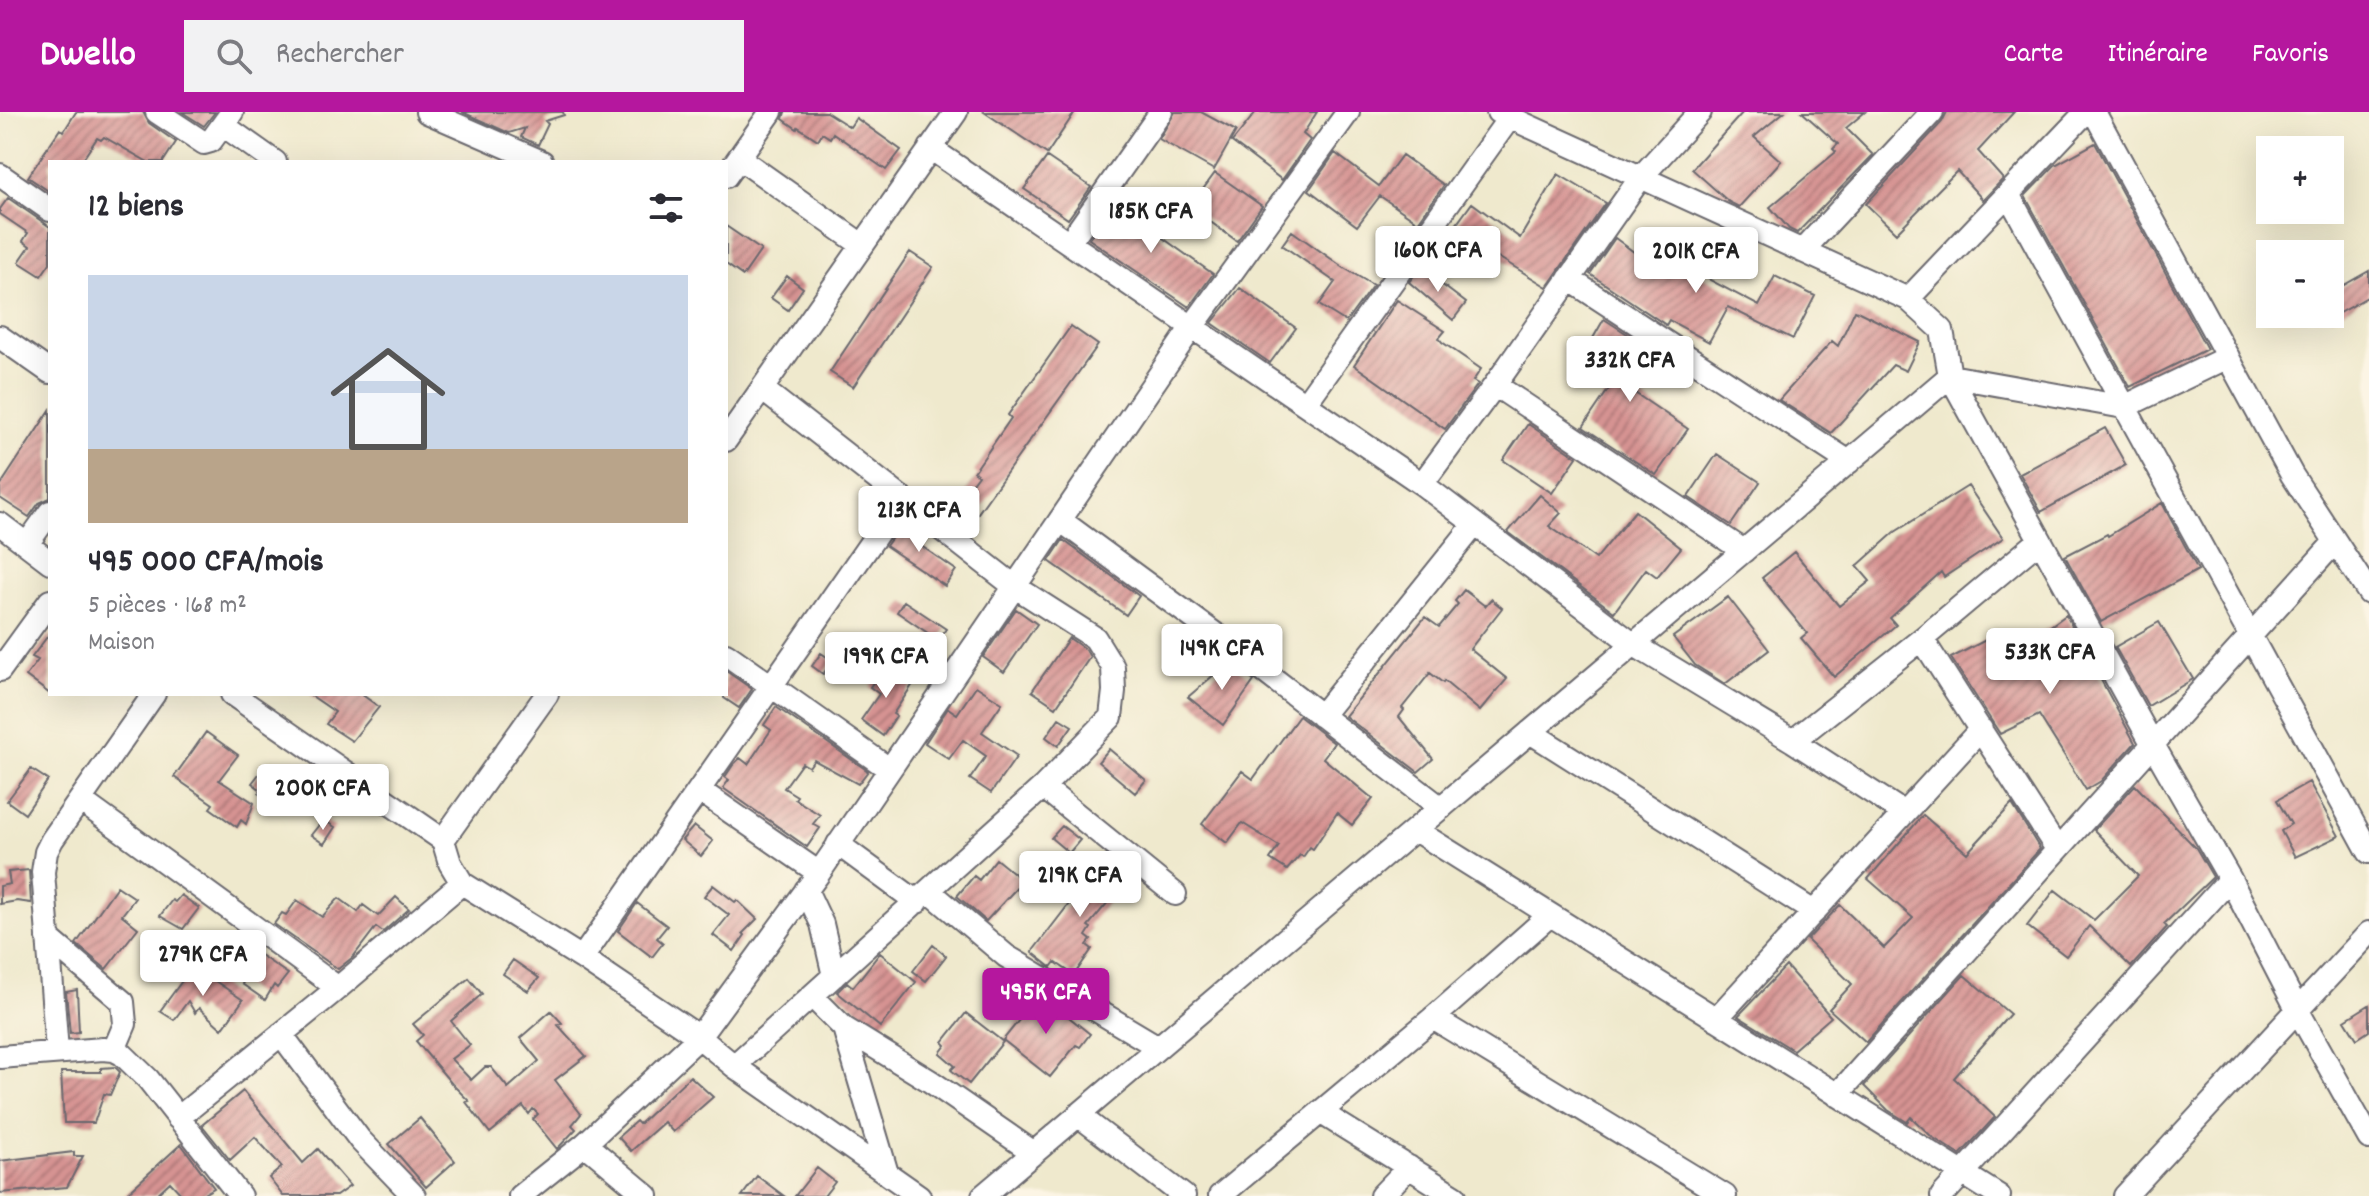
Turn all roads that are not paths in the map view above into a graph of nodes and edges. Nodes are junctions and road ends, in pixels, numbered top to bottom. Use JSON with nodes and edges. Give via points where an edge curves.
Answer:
{"nodes":[{"id":1,"x":157,"y":112,"type":"edge"},
{"id":2,"x":427,"y":112,"type":"edge"},
{"id":3,"x":956,"y":112,"type":"edge"},
{"id":4,"x":1161,"y":112,"type":"edge"},
{"id":5,"x":1348,"y":112,"type":"edge"},
{"id":6,"x":1700,"y":112,"type":"edge"},
{"id":7,"x":1932,"y":112,"type":"edge"},
{"id":8,"x":763,"y":114,"type":"edge"},
{"id":9,"x":1504,"y":115,"type":"edge"},
{"id":10,"x":2081,"y":115,"type":"edge"},
{"id":11,"x":227,"y":118,"type":"edge"},
{"id":12,"x":930,"y":148,"type":"junction"},
{"id":13,"x":273,"y":160,"type":"edge"},
{"id":14,"x":537,"y":160,"type":"edge"},
{"id":15,"x":732,"y":167,"type":"edge"},
{"id":16,"x":0,"y":175,"type":"edge"},
{"id":17,"x":1641,"y":177,"type":"junction"},
{"id":18,"x":2008,"y":194,"type":"junction"},
{"id":19,"x":48,"y":209,"type":"edge"},
{"id":20,"x":1069,"y":243,"type":"junction"},
{"id":21,"x":862,"y":245,"type":"junction"},
{"id":22,"x":1802,"y":251,"type":"junction"},
{"id":23,"x":1569,"y":279,"type":"junction"},
{"id":24,"x":1908,"y":299,"type":"junction"},
{"id":25,"x":1192,"y":327,"type":"junction"},
{"id":26,"x":0,"y":337,"type":"edge"},
{"id":27,"x":2228,"y":357,"type":"junction"},
{"id":28,"x":48,"y":371,"type":"edge"},
{"id":29,"x":1950,"y":376,"type":"junction"},
{"id":30,"x":1495,"y":385,"type":"junction"},
{"id":31,"x":762,"y":389,"type":"junction"},
{"id":32,"x":1305,"y":404,"type":"junction"},
{"id":33,"x":2124,"y":407,"type":"junction"},
{"id":34,"x":728,"y":437,"type":"edge"},
{"id":35,"x":1849,"y":462,"type":"junction"},
{"id":36,"x":1422,"y":484,"type":"junction"},
{"id":37,"x":902,"y":498,"type":"junction"},
{"id":38,"x":48,"y":515,"type":"edge"},
{"id":39,"x":1060,"y":520,"type":"junction"},
{"id":40,"x":0,"y":524,"type":"edge"},
{"id":41,"x":1475,"y":524,"type":"junction"},
{"id":42,"x":2039,"y":541,"type":"junction"},
{"id":43,"x":2334,"y":543,"type":"junction"},
{"id":44,"x":27,"y":544,"type":"junction"},
{"id":45,"x":1744,"y":551,"type":"junction"},
{"id":46,"x":48,"y":560,"type":"edge"},
{"id":47,"x":1014,"y":586,"type":"junction"},
{"id":48,"x":2369,"y":593,"type":"edge"},
{"id":49,"x":48,"y":604,"type":"edge"},
{"id":50,"x":2250,"y":635,"type":"junction"},
{"id":51,"x":1922,"y":639,"type":"junction"},
{"id":52,"x":1633,"y":644,"type":"junction"},
{"id":53,"x":728,"y":655,"type":"edge"},
{"id":54,"x":0,"y":670,"type":"edge"},
{"id":55,"x":771,"y":686,"type":"junction"},
{"id":56,"x":153,"y":696,"type":"edge"},
{"id":57,"x":235,"y":696,"type":"edge"},
{"id":58,"x":546,"y":696,"type":"edge"},
{"id":59,"x":1321,"y":716,"type":"junction"},
{"id":60,"x":1981,"y":729,"type":"junction"},
{"id":61,"x":1530,"y":732,"type":"junction"},
{"id":62,"x":1793,"y":741,"type":"junction"},
{"id":63,"x":2152,"y":743,"type":"junction"},
{"id":64,"x":889,"y":769,"type":"junction"},
{"id":65,"x":1043,"y":787,"type":"junction"},
{"id":66,"x":699,"y":790,"type":"junction"},
{"id":67,"x":80,"y":800,"type":"junction"},
{"id":68,"x":1441,"y":808,"type":"junction"},
{"id":69,"x":1904,"y":813,"type":"junction"},
{"id":70,"x":1415,"y":830,"type":"junction"},
{"id":71,"x":443,"y":840,"type":"junction"},
{"id":72,"x":838,"y":844,"type":"junction"},
{"id":73,"x":2057,"y":849,"type":"junction"},
{"id":74,"x":2369,"y":852,"type":"edge"},
{"id":75,"x":2230,"y":879,"type":"junction"},
{"id":76,"x":812,"y":881,"type":"junction"},
{"id":77,"x":462,"y":883,"type":"junction"},
{"id":78,"x":1175,"y":894,"type":"dead end"},
{"id":79,"x":923,"y":896,"type":"junction"},
{"id":80,"x":1814,"y":912,"type":"junction"},
{"id":81,"x":1549,"y":916,"type":"junction"},
{"id":82,"x":2369,"y":933,"type":"edge"},
{"id":83,"x":48,"y":938,"type":"junction"},
{"id":84,"x":582,"y":958,"type":"junction"},
{"id":85,"x":834,"y":976,"type":"junction"},
{"id":86,"x":338,"y":988,"type":"junction"},
{"id":87,"x":812,"y":996,"type":"junction"},
{"id":88,"x":2298,"y":1011,"type":"junction"},
{"id":89,"x":1433,"y":1018,"type":"junction"},
{"id":90,"x":1716,"y":1019,"type":"junction"},
{"id":91,"x":844,"y":1028,"type":"junction"},
{"id":92,"x":281,"y":1034,"type":"junction"},
{"id":93,"x":699,"y":1037,"type":"junction"},
{"id":94,"x":1158,"y":1047,"type":"junction"},
{"id":95,"x":114,"y":1050,"type":"junction"},
{"id":96,"x":57,"y":1051,"type":"junction"},
{"id":97,"x":0,"y":1057,"type":"edge"},
{"id":98,"x":734,"y":1066,"type":"junction"},
{"id":99,"x":1837,"y":1095,"type":"junction"},
{"id":100,"x":1320,"y":1112,"type":"junction"},
{"id":101,"x":1078,"y":1115,"type":"junction"},
{"id":102,"x":178,"y":1118,"type":"junction"},
{"id":103,"x":2369,"y":1138,"type":"edge"},
{"id":104,"x":585,"y":1144,"type":"junction"},
{"id":105,"x":1034,"y":1153,"type":"junction"},
{"id":106,"x":1409,"y":1167,"type":"junction"},
{"id":107,"x":886,"y":1170,"type":"junction"},
{"id":108,"x":1963,"y":1173,"type":"junction"},
{"id":109,"x":240,"y":1196,"type":"edge"},
{"id":110,"x":414,"y":1196,"type":"edge"},
{"id":111,"x":520,"y":1196,"type":"edge"},
{"id":112,"x":647,"y":1196,"type":"edge"},
{"id":113,"x":919,"y":1196,"type":"edge"},
{"id":114,"x":983,"y":1196,"type":"edge"},
{"id":115,"x":1184,"y":1196,"type":"edge"},
{"id":116,"x":1220,"y":1196,"type":"edge"},
{"id":117,"x":1381,"y":1196,"type":"edge"},
{"id":118,"x":1455,"y":1196,"type":"edge"},
{"id":119,"x":1725,"y":1196,"type":"edge"},
{"id":120,"x":1942,"y":1196,"type":"edge"},
{"id":121,"x":1999,"y":1196,"type":"edge"},
{"id":122,"x":2125,"y":1196,"type":"edge"}],
"edges":[{"from":1,"to":11,"type":"street","via":[[204,143]]},
{"from":2,"to":14,"type":"street"},
{"from":3,"to":12,"type":"street"},
{"from":4,"to":20,"type":"street"},
{"from":5,"to":25,"type":"street"},
{"from":6,"to":17,"type":"street"},
{"from":7,"to":22,"type":"street"},
{"from":8,"to":15,"type":"street"},
{"from":9,"to":17,"type":"street"},
{"from":9,"to":32,"type":"street"},
{"from":10,"to":18,"type":"street"},
{"from":10,"to":27,"type":"street"},
{"from":11,"to":13,"type":"street"},
{"from":12,"to":20,"type":"street"},
{"from":12,"to":21,"type":"street"},
{"from":15,"to":21,"type":"street"},
{"from":16,"to":19,"type":"street"},
{"from":17,"to":22,"type":"street"},
{"from":17,"to":23,"type":"street"},
{"from":18,"to":24,"type":"street"},
{"from":18,"to":33,"type":"street"},
{"from":20,"to":25,"type":"street"},
{"from":21,"to":31,"type":"street"},
{"from":22,"to":24,"type":"street"},
{"from":23,"to":30,"type":"street"},
{"from":23,"to":35,"type":"street"},
{"from":24,"to":29,"type":"street","via":[[1942,330]]},
{"from":25,"to":32,"type":"street"},
{"from":25,"to":39,"type":"street"},
{"from":26,"to":28,"type":"street"},
{"from":27,"to":33,"type":"street"},
{"from":27,"to":43,"type":"street"},
{"from":29,"to":33,"type":"street"},
{"from":29,"to":35,"type":"street"},
{"from":29,"to":42,"type":"street"},
{"from":30,"to":36,"type":"street"},
{"from":30,"to":45,"type":"street"},
{"from":31,"to":34,"type":"street"},
{"from":31,"to":37,"type":"street"},
{"from":32,"to":36,"type":"street"},
{"from":33,"to":50,"type":"street"},
{"from":35,"to":45,"type":"street"},
{"from":36,"to":41,"type":"street"},
{"from":37,"to":47,"type":"street"},
{"from":37,"to":55,"type":"street"},
{"from":38,"to":44,"type":"street"},
{"from":39,"to":47,"type":"street"},
{"from":39,"to":59,"type":"street"},
{"from":40,"to":44,"type":"street"},
{"from":41,"to":52,"type":"street"},
{"from":41,"to":59,"type":"street"},
{"from":42,"to":51,"type":"street"},
{"from":42,"to":63,"type":"street"},
{"from":43,"to":48,"type":"street"},
{"from":43,"to":50,"type":"street"},
{"from":44,"to":46,"type":"street"},
{"from":45,"to":52,"type":"street"},
{"from":47,"to":64,"type":"street"},
{"from":47,"to":65,"type":"street","via":[[1095,638],[1113,667],[1111,717]]},
{"from":49,"to":54,"type":"street"},
{"from":50,"to":63,"type":"street"},
{"from":50,"to":74,"type":"street"},
{"from":51,"to":60,"type":"street"},
{"from":51,"to":62,"type":"street"},
{"from":52,"to":61,"type":"street"},
{"from":52,"to":62,"type":"street"},
{"from":53,"to":55,"type":"street"},
{"from":55,"to":64,"type":"street"},
{"from":55,"to":66,"type":"street"},
{"from":56,"to":67,"type":"street"},
{"from":57,"to":71,"type":"street"},
{"from":58,"to":71,"type":"street"},
{"from":59,"to":68,"type":"street"},
{"from":60,"to":69,"type":"street"},
{"from":60,"to":73,"type":"street"},
{"from":61,"to":68,"type":"street"},
{"from":61,"to":80,"type":"street"},
{"from":62,"to":69,"type":"street"},
{"from":63,"to":73,"type":"street"},
{"from":63,"to":75,"type":"street"},
{"from":64,"to":72,"type":"street"},
{"from":65,"to":78,"type":"street"},
{"from":65,"to":79,"type":"street"},
{"from":66,"to":76,"type":"street"},
{"from":66,"to":84,"type":"street"},
{"from":67,"to":83,"type":"street","via":[[46,852]]},
{"from":67,"to":86,"type":"street"},
{"from":68,"to":70,"type":"street"},
{"from":69,"to":80,"type":"street"},
{"from":70,"to":81,"type":"street"},
{"from":70,"to":94,"type":"street"},
{"from":71,"to":77,"type":"street"},
{"from":72,"to":76,"type":"street"},
{"from":72,"to":79,"type":"street"},
{"from":73,"to":99,"type":"street"},
{"from":75,"to":88,"type":"street"},
{"from":75,"to":108,"type":"street"},
{"from":76,"to":85,"type":"street"},
{"from":76,"to":93,"type":"street"},
{"from":77,"to":84,"type":"street"},
{"from":77,"to":86,"type":"street"},
{"from":79,"to":85,"type":"street"},
{"from":79,"to":94,"type":"street","via":[[1006,956]]},
{"from":80,"to":90,"type":"street"},
{"from":81,"to":89,"type":"street"},
{"from":81,"to":90,"type":"street"},
{"from":82,"to":88,"type":"street"},
{"from":83,"to":95,"type":"street","via":[[123,1002],[125,1024]]},
{"from":83,"to":96,"type":"street"},
{"from":84,"to":93,"type":"street"},
{"from":85,"to":87,"type":"street"},
{"from":86,"to":92,"type":"street"},
{"from":87,"to":91,"type":"street"},
{"from":87,"to":98,"type":"street"},
{"from":88,"to":103,"type":"street"},
{"from":88,"to":122,"type":"street"},
{"from":89,"to":100,"type":"street"},
{"from":89,"to":119,"type":"street"},
{"from":90,"to":99,"type":"street"},
{"from":91,"to":105,"type":"street"},
{"from":91,"to":107,"type":"street"},
{"from":92,"to":102,"type":"street"},
{"from":92,"to":110,"type":"street","via":[[360,1140]]},
{"from":93,"to":98,"type":"street"},
{"from":93,"to":104,"type":"street"},
{"from":94,"to":101,"type":"street"},
{"from":95,"to":96,"type":"street"},
{"from":95,"to":102,"type":"street","via":[[148,1079]]},
{"from":96,"to":97,"type":"street"},
{"from":98,"to":107,"type":"street"},
{"from":99,"to":108,"type":"street"},
{"from":100,"to":106,"type":"street"},
{"from":100,"to":116,"type":"street"},
{"from":101,"to":105,"type":"street"},
{"from":101,"to":115,"type":"street"},
{"from":102,"to":109,"type":"street"},
{"from":104,"to":111,"type":"street"},
{"from":104,"to":112,"type":"street"},
{"from":105,"to":114,"type":"street"},
{"from":106,"to":117,"type":"street"},
{"from":106,"to":118,"type":"street"},
{"from":107,"to":113,"type":"street"},
{"from":108,"to":120,"type":"street"},
{"from":108,"to":121,"type":"street"}]}
